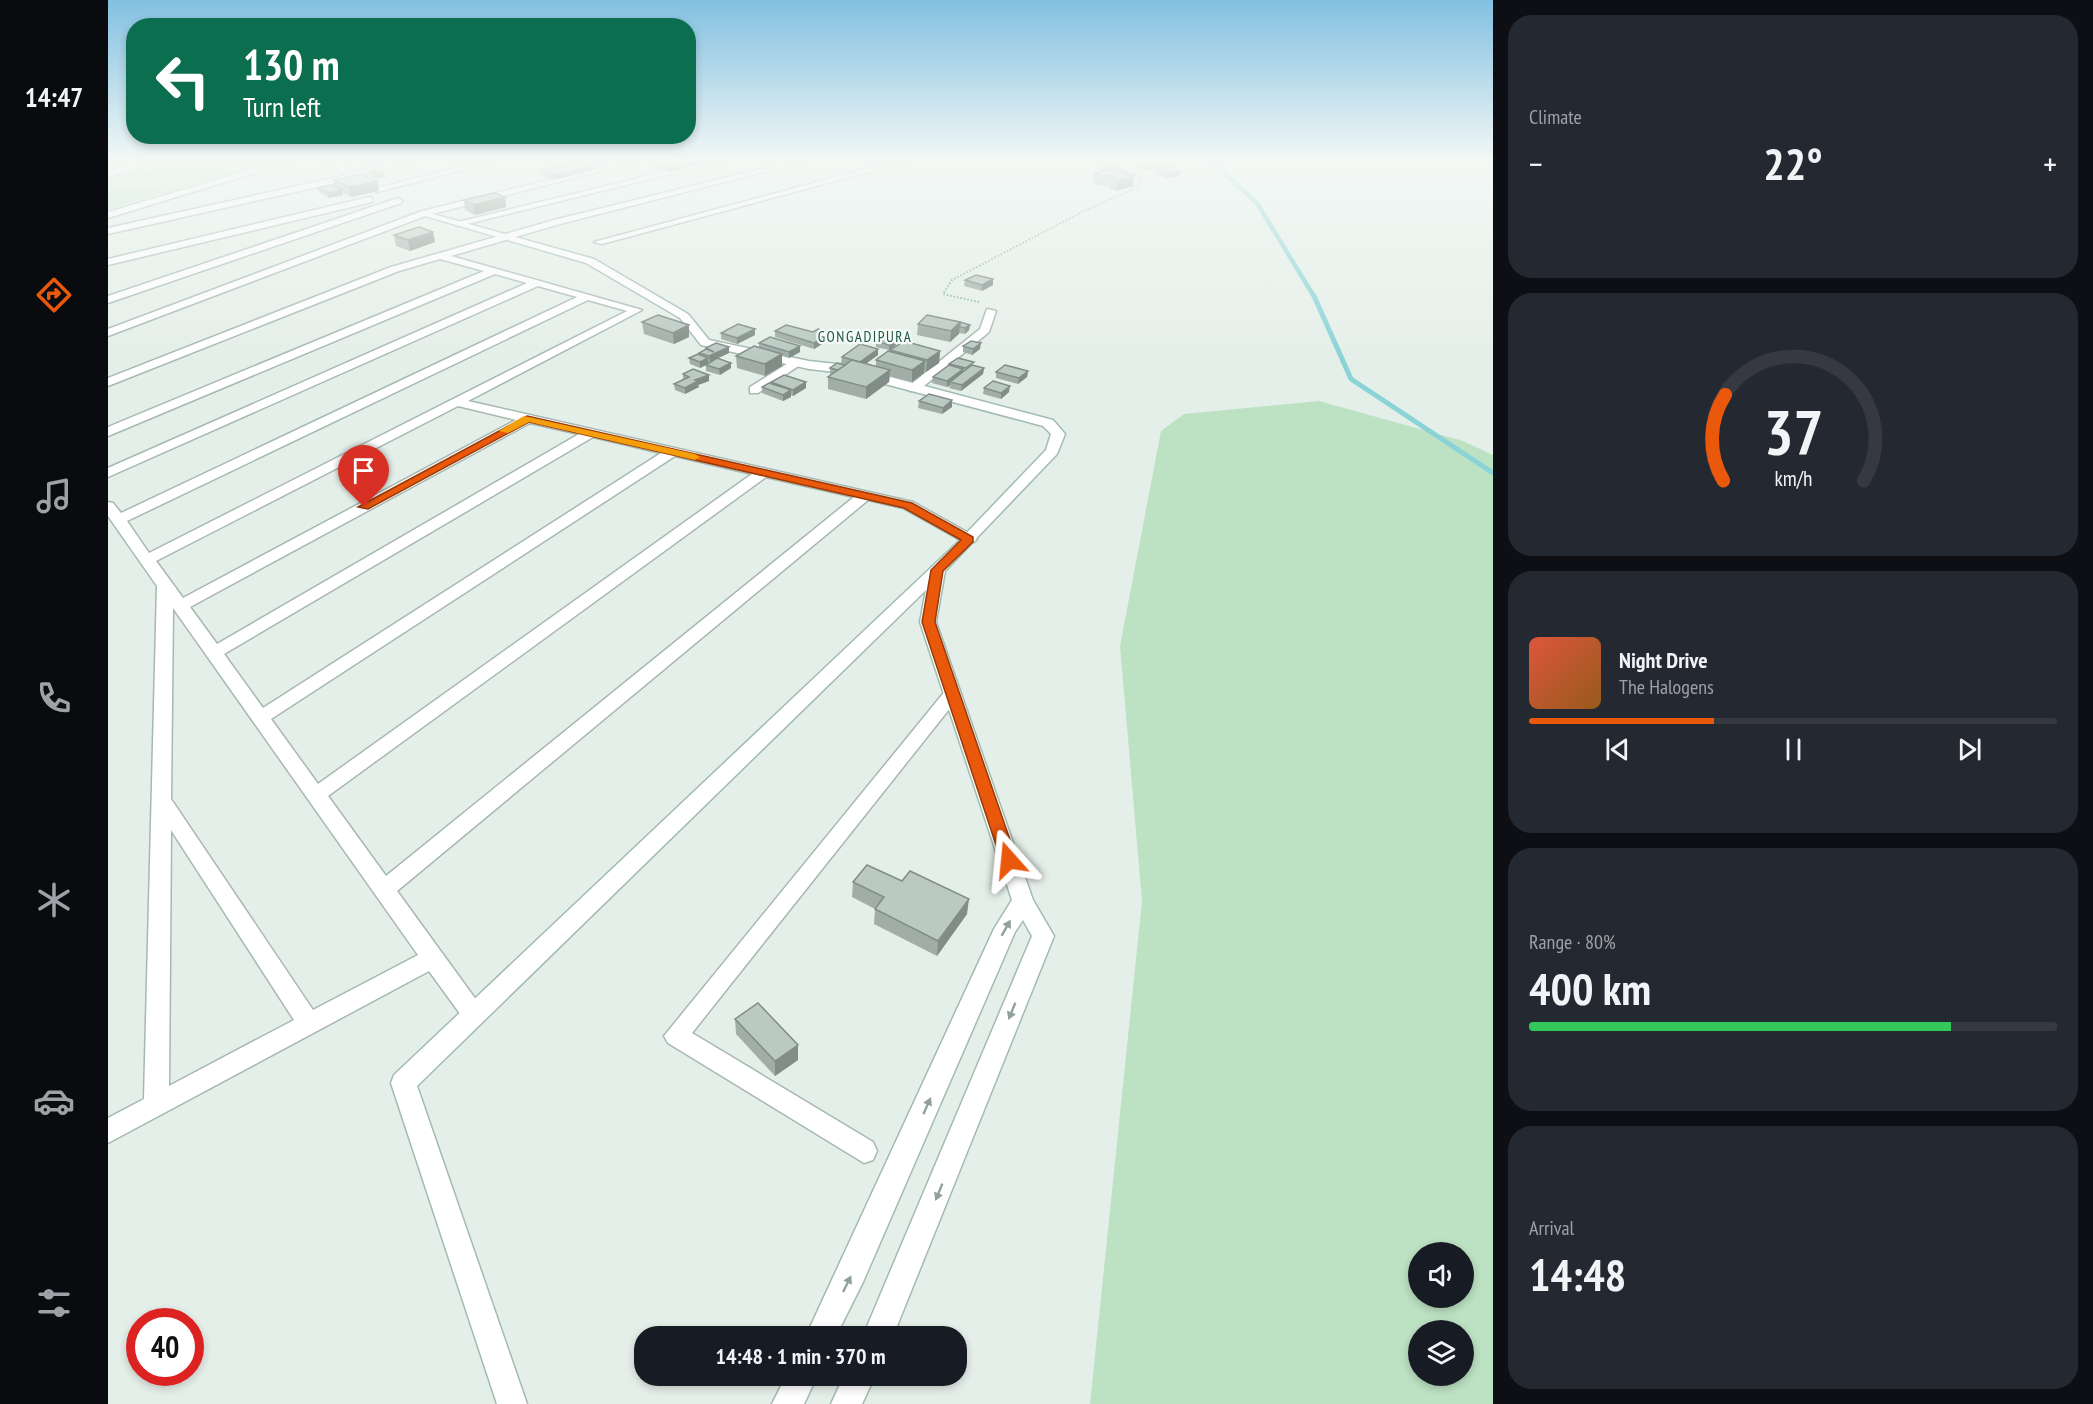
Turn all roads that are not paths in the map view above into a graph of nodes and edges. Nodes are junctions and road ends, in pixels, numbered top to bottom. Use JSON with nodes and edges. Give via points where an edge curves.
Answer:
{"nodes":[{"id":1,"x":133,"y":226,"type":"edge"},
{"id":2,"x":263,"y":226,"type":"edge"},
{"id":3,"x":326,"y":226,"type":"edge"},
{"id":4,"x":391,"y":226,"type":"edge"},
{"id":5,"x":468,"y":226,"type":"edge"},
{"id":6,"x":546,"y":226,"type":"edge"},
{"id":7,"x":661,"y":226,"type":"edge"},
{"id":8,"x":108,"y":231,"type":"edge"},
{"id":9,"x":505,"y":236,"type":"junction"},
{"id":10,"x":599,"y":242,"type":"dead end"},
{"id":11,"x":440,"y":256,"type":"junction"},
{"id":12,"x":108,"y":262,"type":"edge"},
{"id":13,"x":494,"y":271,"type":"junction"},
{"id":14,"x":537,"y":283,"type":"junction"},
{"id":15,"x":586,"y":297,"type":"junction"},
{"id":16,"x":108,"y":300,"type":"edge"},
{"id":17,"x":991,"y":311,"type":"road end"},
{"id":18,"x":108,"y":333,"type":"edge"},
{"id":19,"x":797,"y":363,"type":"junction"},
{"id":20,"x":108,"y":382,"type":"edge"},
{"id":21,"x":914,"y":388,"type":"junction"},
{"id":22,"x":754,"y":390,"type":"dead end"},
{"id":23,"x":456,"y":402,"type":"junction"},
{"id":24,"x":527,"y":418,"type":"junction"},
{"id":25,"x":108,"y":432,"type":"edge"},
{"id":26,"x":590,"y":433,"type":"junction"},
{"id":27,"x":672,"y":452,"type":"junction"},
{"id":28,"x":763,"y":472,"type":"junction"},
{"id":29,"x":108,"y":473,"type":"edge"},
{"id":30,"x":864,"y":496,"type":"junction"},
{"id":31,"x":113,"y":513,"type":"edge"},
{"id":32,"x":969,"y":539,"type":"junction"},
{"id":33,"x":147,"y":560,"type":"junction"},
{"id":34,"x":937,"y":570,"type":"junction"},
{"id":35,"x":165,"y":585,"type":"junction"},
{"id":36,"x":180,"y":606,"type":"junction"},
{"id":37,"x":214,"y":653,"type":"junction"},
{"id":38,"x":952,"y":693,"type":"junction"},
{"id":39,"x":260,"y":718,"type":"junction"},
{"id":40,"x":316,"y":795,"type":"junction"},
{"id":41,"x":160,"y":799,"type":"junction"},
{"id":42,"x":384,"y":890,"type":"junction"},
{"id":43,"x":1023,"y":901,"type":"junction"},
{"id":44,"x":433,"y":958,"type":"junction"},
{"id":45,"x":474,"y":1015,"type":"junction"},
{"id":46,"x":309,"y":1024,"type":"junction"},
{"id":47,"x":156,"y":1105,"type":"junction"},
{"id":48,"x":108,"y":1131,"type":"edge"},
{"id":49,"x":864,"y":1151,"type":"dead end"},
{"id":50,"x":826,"y":1326,"type":"edge"},
{"id":51,"x":882,"y":1326,"type":"edge"},
{"id":52,"x":797,"y":1386,"type":"edge"},
{"id":53,"x":855,"y":1386,"type":"edge"},
{"id":54,"x":512,"y":1404,"type":"edge"},
{"id":55,"x":788,"y":1404,"type":"edge"},
{"id":56,"x":846,"y":1404,"type":"edge"}],
"edges":[{"from":1,"to":8,"type":"street"},
{"from":2,"to":12,"type":"street"},
{"from":3,"to":16,"type":"street"},
{"from":4,"to":18,"type":"street"},
{"from":5,"to":9,"type":"street"},
{"from":6,"to":9,"type":"street"},
{"from":7,"to":10,"type":"street"},
{"from":9,"to":11,"type":"street"},
{"from":9,"to":19,"type":"street","via":[[590,261],[684,316],[705,343]]},
{"from":11,"to":13,"type":"street"},
{"from":11,"to":20,"type":"street","via":[[394,269]]},
{"from":13,"to":14,"type":"street"},
{"from":13,"to":25,"type":"street"},
{"from":14,"to":15,"type":"street"},
{"from":14,"to":29,"type":"street"},
{"from":15,"to":23,"type":"street","via":[[636,310]]},
{"from":15,"to":31,"type":"street"},
{"from":17,"to":21,"type":"street","via":[[985,330]]},
{"from":19,"to":21,"type":"street","via":[[845,369]]},
{"from":19,"to":22,"type":"street"},
{"from":21,"to":32,"type":"street","via":[[1048,423],[1058,434],[1052,451]]},
{"from":23,"to":24,"type":"street"},
{"from":23,"to":33,"type":"street"},
{"from":24,"to":26,"type":"street"},
{"from":24,"to":36,"type":"street"},
{"from":26,"to":27,"type":"street"},
{"from":26,"to":37,"type":"street"},
{"from":27,"to":28,"type":"street"},
{"from":27,"to":39,"type":"street"},
{"from":28,"to":30,"type":"street"},
{"from":28,"to":40,"type":"street"},
{"from":30,"to":32,"type":"street","via":[[908,506]]},
{"from":30,"to":42,"type":"street"},
{"from":31,"to":33,"type":"street"},
{"from":32,"to":34,"type":"street"},
{"from":33,"to":35,"type":"street"},
{"from":34,"to":38,"type":"street","via":[[928,622]]},
{"from":34,"to":45,"type":"street"},
{"from":35,"to":36,"type":"street"},
{"from":35,"to":41,"type":"street"},
{"from":36,"to":37,"type":"street"},
{"from":37,"to":39,"type":"street"},
{"from":38,"to":43,"type":"street"},
{"from":38,"to":49,"type":"street","via":[[676,1036]]},
{"from":39,"to":40,"type":"street"},
{"from":40,"to":42,"type":"street"},
{"from":41,"to":46,"type":"street"},
{"from":41,"to":47,"type":"street"},
{"from":42,"to":44,"type":"street"},
{"from":50,"to":43,"type":"street","one_way":true,"via":[[1005,929]]},
{"from":43,"to":51,"type":"street","one_way":true,"via":[[1043,936]]},
{"from":44,"to":45,"type":"street"},
{"from":44,"to":46,"type":"street"},
{"from":45,"to":54,"type":"street","via":[[403,1083]]},
{"from":46,"to":47,"type":"street"},
{"from":47,"to":48,"type":"street"},
{"from":52,"to":55,"type":"street"},
{"from":53,"to":56,"type":"street"}]}
